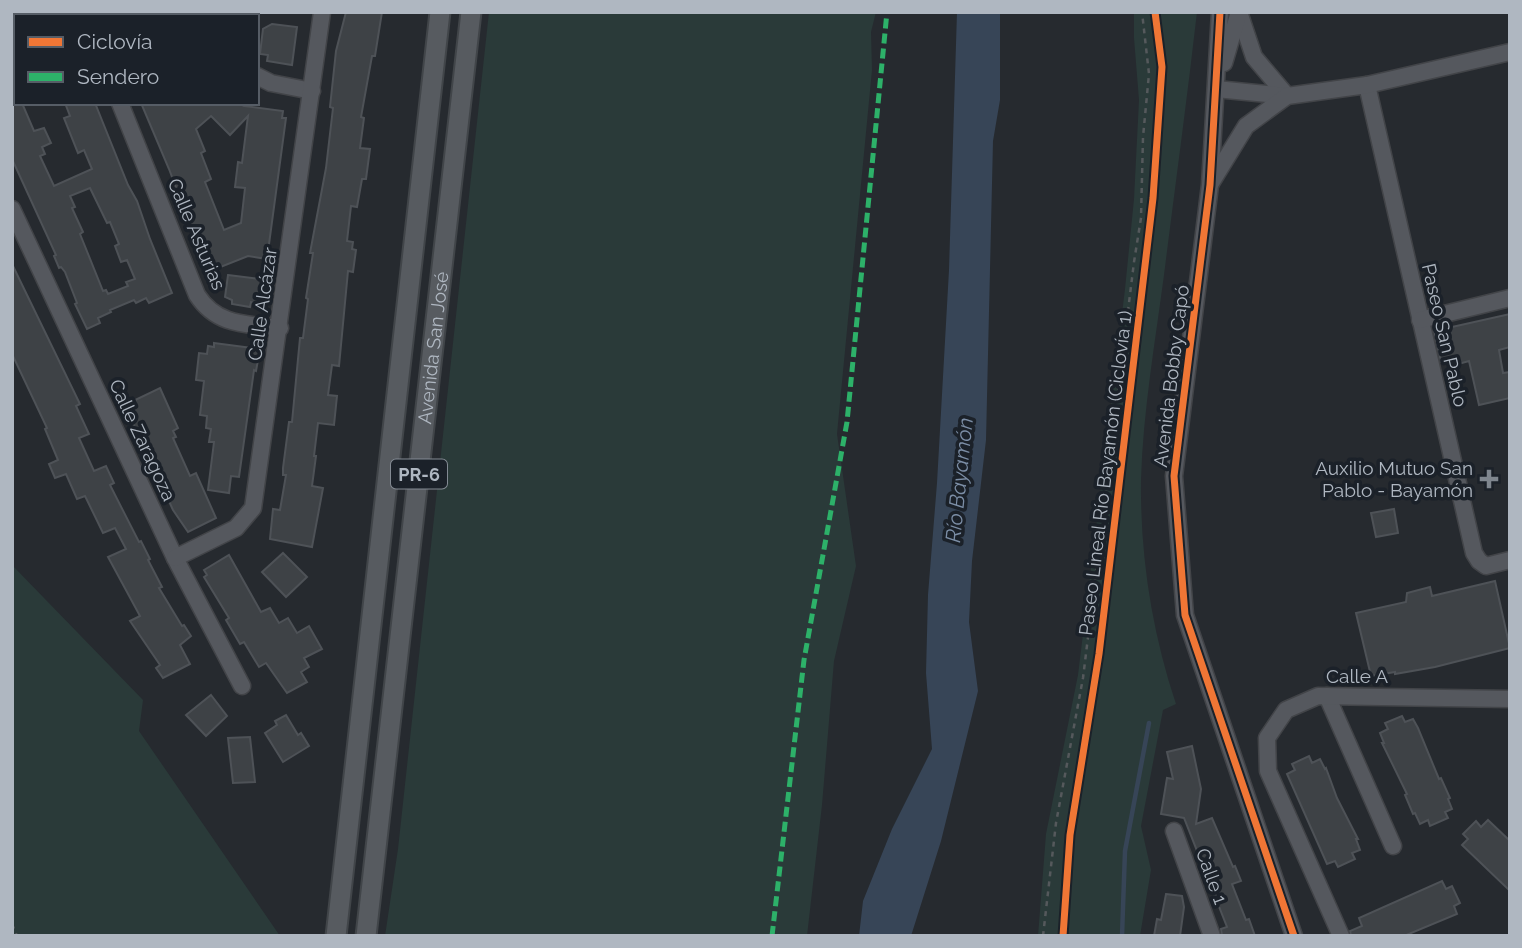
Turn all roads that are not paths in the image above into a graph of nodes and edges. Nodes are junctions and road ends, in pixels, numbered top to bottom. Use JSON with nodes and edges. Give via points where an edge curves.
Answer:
{"nodes":[{"id":1,"x":322,"y":12,"type":"edge"},
{"id":2,"x":440,"y":12,"type":"edge"},
{"id":3,"x":471,"y":12,"type":"edge"},
{"id":4,"x":1220,"y":12,"type":"edge"},
{"id":5,"x":1239,"y":12,"type":"edge"},
{"id":6,"x":1510,"y":52,"type":"edge"},
{"id":7,"x":259,"y":78,"type":"edge"},
{"id":8,"x":1367,"y":85,"type":"junction"},
{"id":9,"x":1216,"y":89,"type":"junction"},
{"id":10,"x":312,"y":91,"type":"junction"},
{"id":11,"x":1287,"y":96,"type":"junction"},
{"id":12,"x":121,"y":105,"type":"edge"},
{"id":13,"x":1210,"y":186,"type":"junction"},
{"id":14,"x":12,"y":209,"type":"edge"},
{"id":15,"x":1510,"y":298,"type":"edge"},
{"id":16,"x":1420,"y":320,"type":"junction"},
{"id":17,"x":280,"y":328,"type":"junction"},
{"id":18,"x":175,"y":558,"type":"junction"},
{"id":19,"x":1510,"y":560,"type":"edge"},
{"id":20,"x":242,"y":686,"type":"dead end"},
{"id":21,"x":1327,"y":696,"type":"junction"},
{"id":22,"x":1510,"y":699,"type":"edge"},
{"id":23,"x":1174,"y":831,"type":"dead end"},
{"id":24,"x":1393,"y":846,"type":"dead end"},
{"id":25,"x":1210,"y":934,"type":"edge"},
{"id":26,"x":336,"y":936,"type":"edge"},
{"id":27,"x":366,"y":936,"type":"edge"},
{"id":28,"x":1294,"y":936,"type":"edge"},
{"id":29,"x":1341,"y":936,"type":"edge"}],
"edges":[{"from":1,"to":10,"type":"street","name":"Calle Alcázar"},
{"from":2,"to":26,"type":"main road","name":"Avenida San José","number":"PR-6"},
{"from":3,"to":27,"type":"main road","name":"Avenida San José","number":"PR-6"},
{"from":4,"to":9,"type":"street","name":"Avenida Bobby Capó"},
{"from":5,"to":9,"type":"street","name":"Avenida Bobby Capó"},
{"from":5,"to":11,"type":"street","via":[[1254,57]]},
{"from":6,"to":8,"type":"street"},
{"from":7,"to":10,"type":"street"},
{"from":8,"to":11,"type":"street"},
{"from":8,"to":16,"type":"street","name":"Paseo San Pablo"},
{"from":9,"to":11,"type":"street"},
{"from":9,"to":13,"type":"street","name":"Avenida Bobby Capó"},
{"from":10,"to":17,"type":"street","name":"Calle Alcázar"},
{"from":11,"to":13,"type":"street","via":[[1246,125]]},
{"from":12,"to":17,"type":"street","name":"Calle Asturias","via":[[197,295],[217,316]]},
{"from":13,"to":28,"type":"street","name":"Avenida Bobby Capó","via":[[1174,476],[1185,615]]},
{"from":14,"to":18,"type":"street","name":"Calle Zaragoza"},
{"from":15,"to":16,"type":"street"},
{"from":16,"to":19,"type":"street","name":"Paseo San Pablo","via":[[1475,553],[1486,566]]},
{"from":17,"to":18,"type":"street","name":"Calle Alcázar","via":[[253,508],[236,528]]},
{"from":18,"to":20,"type":"street","name":"Calle Zaragoza"},
{"from":21,"to":22,"type":"street","name":"Calle A"},
{"from":21,"to":24,"type":"street"},
{"from":21,"to":29,"type":"street","name":"Calle A","via":[[1286,709],[1267,738],[1268,771]]},
{"from":23,"to":25,"type":"street","name":"Calle 1"}]}
